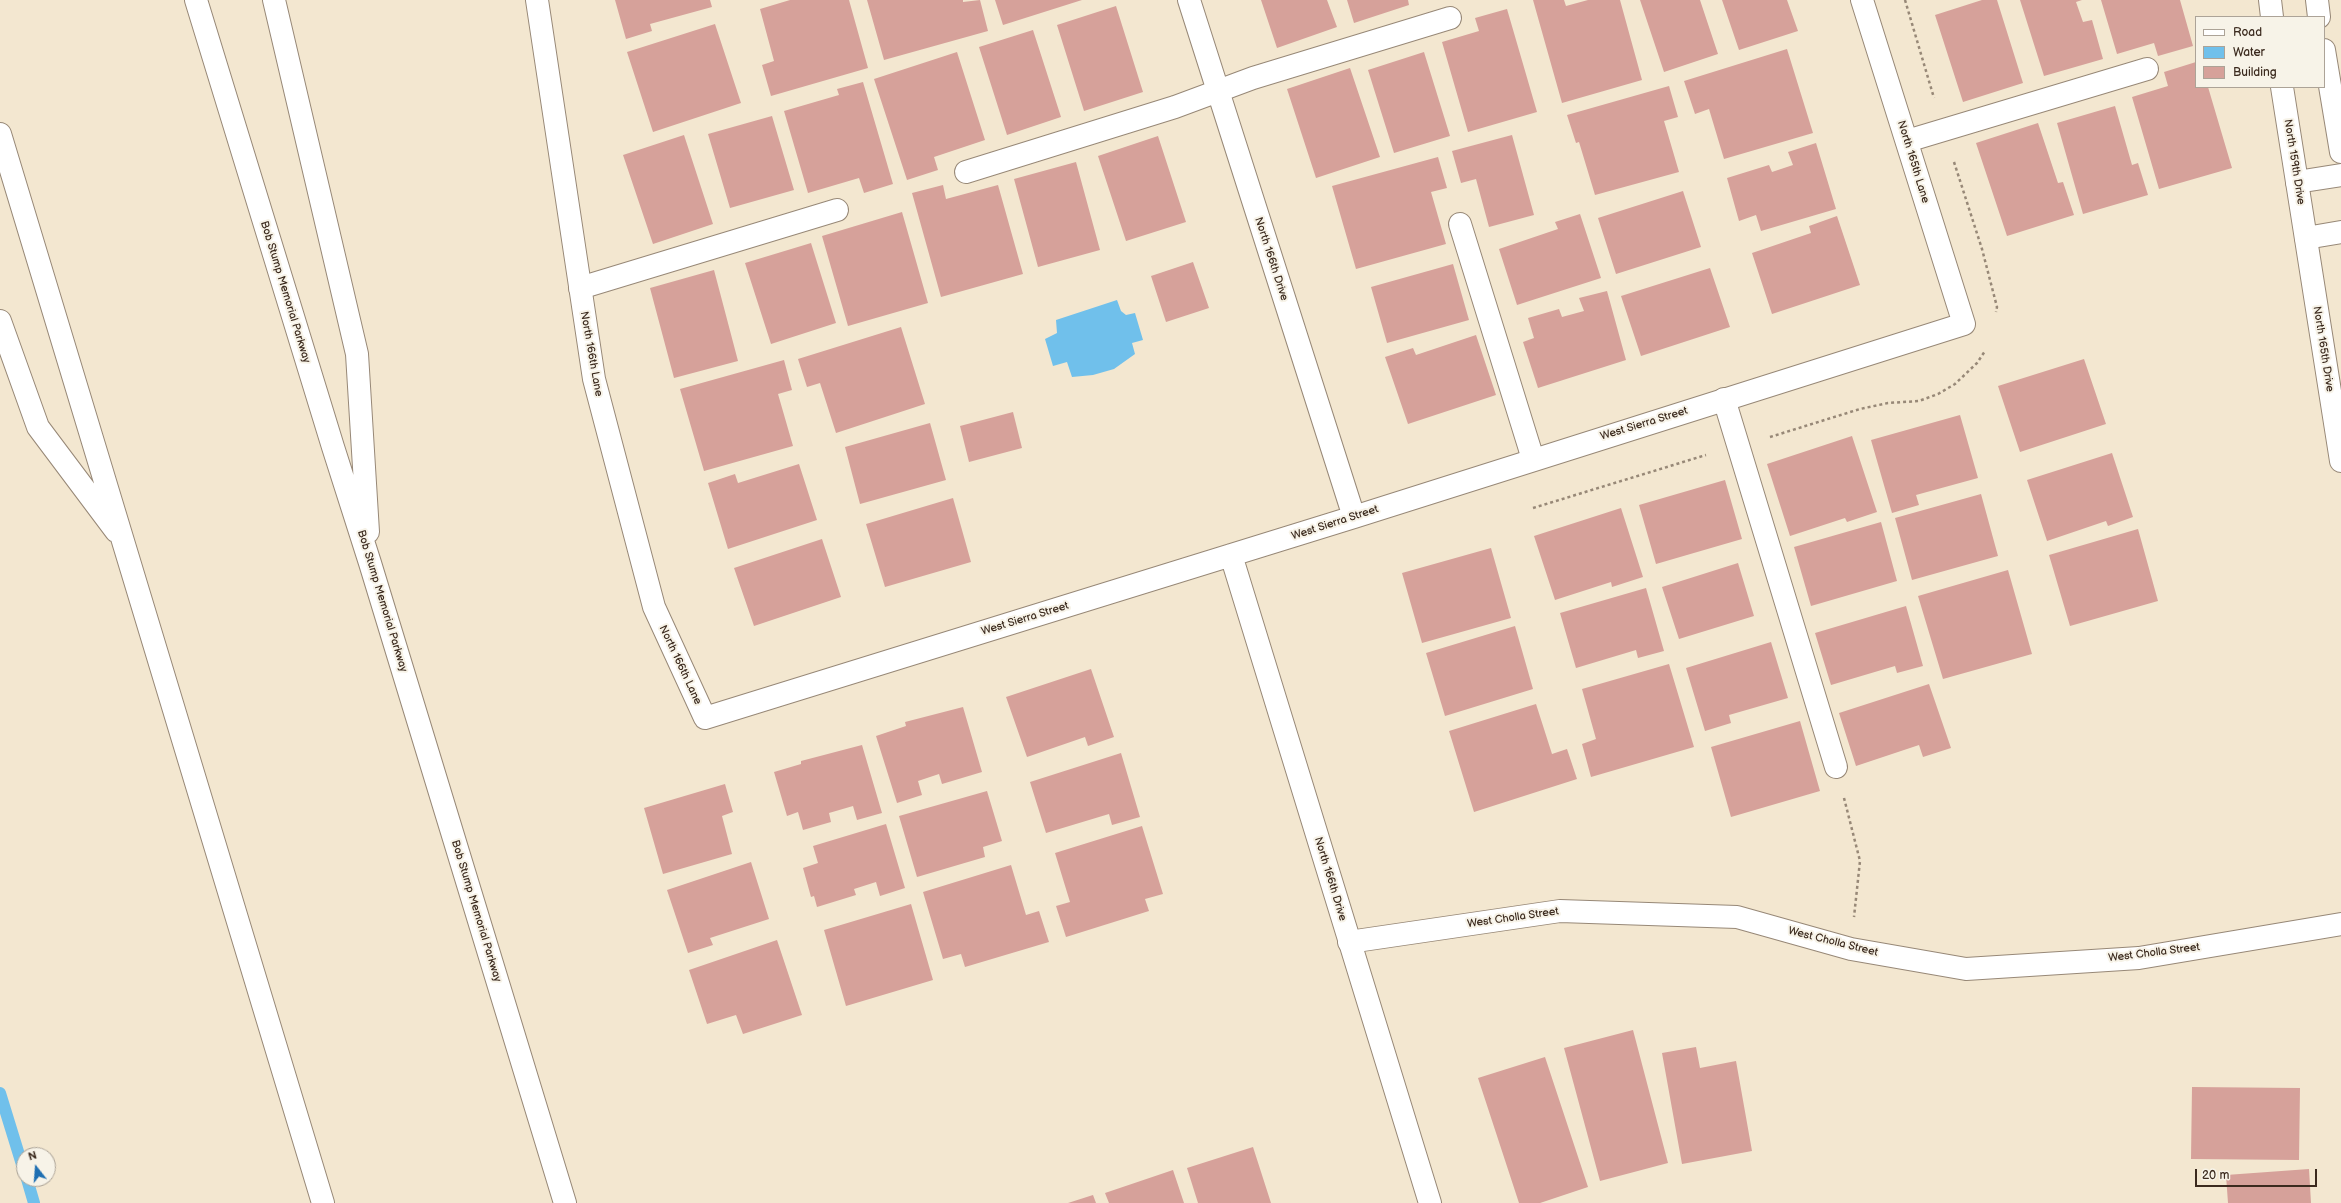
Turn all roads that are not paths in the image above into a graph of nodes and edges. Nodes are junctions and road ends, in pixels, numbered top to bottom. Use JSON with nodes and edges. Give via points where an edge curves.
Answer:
{"nodes":[{"id":1,"x":196,"y":0,"type":"edge"},
{"id":2,"x":274,"y":0,"type":"edge"},
{"id":3,"x":537,"y":0,"type":"edge"},
{"id":4,"x":1189,"y":0,"type":"edge"},
{"id":5,"x":1862,"y":0,"type":"edge"},
{"id":6,"x":2270,"y":0,"type":"edge"},
{"id":7,"x":2317,"y":0,"type":"edge"},
{"id":8,"x":2272,"y":16,"type":"edge"},
{"id":9,"x":2319,"y":16,"type":"edge"},
{"id":10,"x":1450,"y":18,"type":"dead end"},
{"id":11,"x":2325,"y":56,"type":"edge"},
{"id":12,"x":2147,"y":69,"type":"dead end"},
{"id":13,"x":2282,"y":88,"type":"edge"},
{"id":14,"x":1218,"y":91,"type":"junction"},
{"id":15,"x":0,"y":134,"type":"edge"},
{"id":16,"x":1907,"y":141,"type":"junction"},
{"id":17,"x":2341,"y":152,"type":"edge"},
{"id":18,"x":966,"y":172,"type":"dead end"},
{"id":19,"x":2341,"y":175,"type":"edge"},
{"id":20,"x":2297,"y":182,"type":"junction"},
{"id":21,"x":837,"y":210,"type":"dead end"},
{"id":22,"x":1460,"y":224,"type":"dead end"},
{"id":23,"x":2341,"y":232,"type":"edge"},
{"id":24,"x":2306,"y":238,"type":"junction"},
{"id":25,"x":580,"y":288,"type":"junction"},
{"id":26,"x":0,"y":321,"type":"edge"},
{"id":27,"x":1964,"y":324,"type":"joint"},
{"id":28,"x":1724,"y":399,"type":"junction"},
{"id":29,"x":1533,"y":459,"type":"junction"},
{"id":30,"x":2341,"y":461,"type":"edge"},
{"id":31,"x":1354,"y":517,"type":"junction"},
{"id":32,"x":125,"y":544,"type":"junction"},
{"id":33,"x":1231,"y":556,"type":"junction"},
{"id":34,"x":370,"y":563,"type":"junction"},
{"id":35,"x":705,"y":718,"type":"joint"},
{"id":36,"x":1836,"y":767,"type":"road end"},
{"id":37,"x":2341,"y":924,"type":"edge"},
{"id":38,"x":1349,"y":942,"type":"junction"},
{"id":39,"x":323,"y":1203,"type":"edge"},
{"id":40,"x":565,"y":1203,"type":"edge"},
{"id":41,"x":1430,"y":1203,"type":"edge"}],
"edges":[{"from":1,"to":34,"type":"main road","name":"Bob Stump Memorial Parkway"},
{"from":2,"to":34,"type":"main road","via":[[357,354]]},
{"from":3,"to":25,"type":"main road","name":"North 166th Lane"},
{"from":4,"to":14,"type":"main road","name":"North 166th Drive"},
{"from":5,"to":16,"type":"main road","name":"North 165th Lane"},
{"from":6,"to":8,"type":"main road"},
{"from":7,"to":9,"type":"main road"},
{"from":10,"to":14,"type":"main road"},
{"from":11,"to":17,"type":"main road"},
{"from":12,"to":16,"type":"main road"},
{"from":13,"to":20,"type":"main road","name":"North 159th Drive"},
{"from":14,"to":18,"type":"main road","via":[[1175,107]]},
{"from":14,"to":31,"type":"main road","name":"North 166th Drive"},
{"from":15,"to":32,"type":"main road"},
{"from":16,"to":27,"type":"main road","name":"North 165th Lane"},
{"from":19,"to":20,"type":"main road"},
{"from":20,"to":24,"type":"main road","name":"North 159th Drive"},
{"from":21,"to":25,"type":"main road"},
{"from":22,"to":29,"type":"main road"},
{"from":23,"to":24,"type":"main road"},
{"from":24,"to":30,"type":"main road","name":"North 165th Drive"},
{"from":25,"to":35,"type":"main road","name":"North 166th Lane","via":[[594,379],[654,607]]},
{"from":26,"to":32,"type":"main road","via":[[38,427]]},
{"from":27,"to":28,"type":"main road","name":"West Sierra Street"},
{"from":28,"to":29,"type":"main road","name":"West Sierra Street"},
{"from":28,"to":36,"type":"main road"},
{"from":29,"to":31,"type":"main road","name":"West Sierra Street"},
{"from":31,"to":33,"type":"main road","name":"West Sierra Street"},
{"from":32,"to":39,"type":"main road"},
{"from":33,"to":35,"type":"main road","name":"West Sierra Street"},
{"from":33,"to":38,"type":"main road","name":"North 166th Drive"},
{"from":34,"to":40,"type":"main road","name":"Bob Stump Memorial Parkway"},
{"from":37,"to":38,"type":"main road","name":"West Cholla Street","via":[[2139,958],[1966,969],[1851,949],[1737,917],[1560,911]]},
{"from":38,"to":41,"type":"main road","name":"North 166th Drive"}]}
